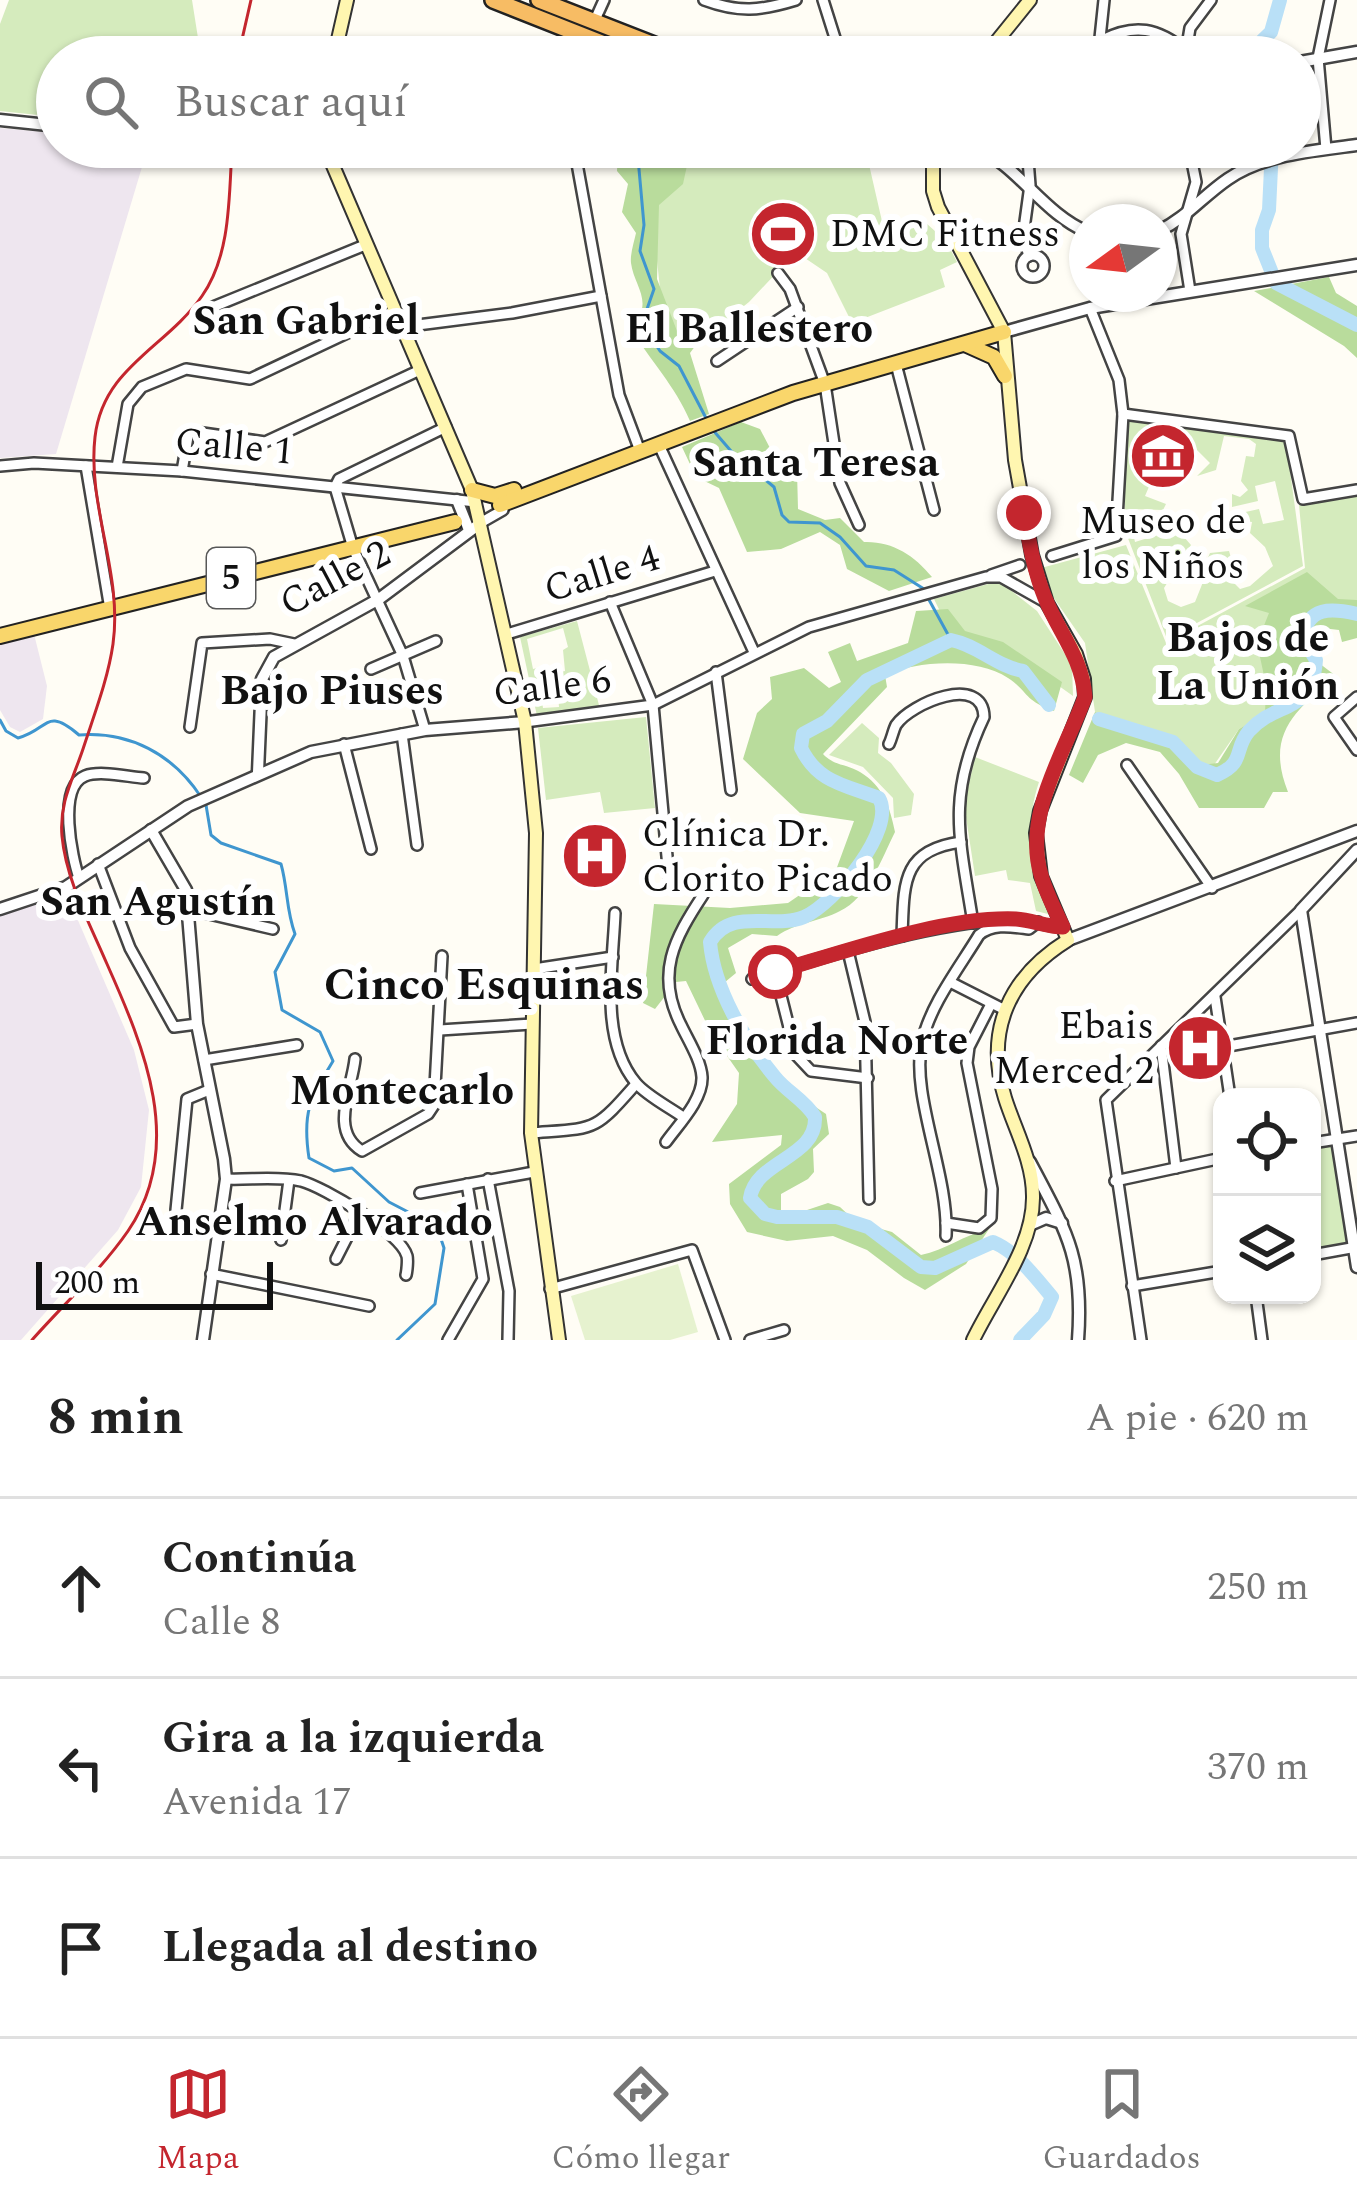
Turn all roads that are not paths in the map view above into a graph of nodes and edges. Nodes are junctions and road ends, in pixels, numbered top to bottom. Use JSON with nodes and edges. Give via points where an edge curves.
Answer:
{"nodes":[{"id":1,"x":347,"y":0,"type":"edge"},
{"id":2,"x":493,"y":0,"type":"edge"},
{"id":3,"x":539,"y":0,"type":"edge"},
{"id":4,"x":604,"y":0,"type":"edge"},
{"id":5,"x":704,"y":0,"type":"edge"},
{"id":6,"x":796,"y":0,"type":"edge"},
{"id":7,"x":823,"y":0,"type":"edge"},
{"id":8,"x":1030,"y":0,"type":"edge"},
{"id":9,"x":1104,"y":0,"type":"edge"},
{"id":10,"x":1211,"y":0,"type":"edge"},
{"id":11,"x":1330,"y":0,"type":"edge"},
{"id":12,"x":594,"y":22,"type":"junction"},
{"id":13,"x":339,"y":36,"type":"edge"},
{"id":14,"x":584,"y":36,"type":"edge"},
{"id":15,"x":630,"y":36,"type":"edge"},
{"id":16,"x":834,"y":36,"type":"edge"},
{"id":17,"x":1001,"y":36,"type":"edge"},
{"id":18,"x":1102,"y":36,"type":"edge"},
{"id":19,"x":1115,"y":36,"type":"edge"},
{"id":20,"x":1166,"y":36,"type":"edge"},
{"id":21,"x":1189,"y":36,"type":"edge"},
{"id":22,"x":1321,"y":44,"type":"edge"},
{"id":23,"x":1357,"y":52,"type":"edge"},
{"id":24,"x":1321,"y":58,"type":"edge"},
{"id":25,"x":1321,"y":92,"type":"edge"},
{"id":26,"x":0,"y":120,"type":"edge"},
{"id":27,"x":36,"y":124,"type":"edge"},
{"id":28,"x":1357,"y":145,"type":"edge"},
{"id":29,"x":1326,"y":149,"type":"junction"},
{"id":30,"x":1321,"y":150,"type":"edge"},
{"id":31,"x":334,"y":168,"type":"edge"},
{"id":32,"x":578,"y":168,"type":"edge"},
{"id":33,"x":932,"y":168,"type":"edge"},
{"id":34,"x":1010,"y":168,"type":"edge"},
{"id":35,"x":1029,"y":168,"type":"edge"},
{"id":36,"x":1194,"y":168,"type":"edge"},
{"id":37,"x":1250,"y":168,"type":"edge"},
{"id":38,"x":1030,"y":185,"type":"junction"},
{"id":39,"x":1185,"y":217,"type":"junction"},
{"id":40,"x":1177,"y":221,"type":"edge"},
{"id":41,"x":1069,"y":222,"type":"edge"},
{"id":42,"x":365,"y":245,"type":"junction"},
{"id":43,"x":1029,"y":256,"type":"dead end"},
{"id":44,"x":1357,"y":265,"type":"edge"},
{"id":45,"x":778,"y":273,"type":"dead end"},
{"id":46,"x":1190,"y":291,"type":"junction"},
{"id":47,"x":1177,"y":292,"type":"edge"},
{"id":48,"x":601,"y":296,"type":"junction"},
{"id":49,"x":213,"y":307,"type":"dead end"},
{"id":50,"x":798,"y":308,"type":"junction"},
{"id":51,"x":394,"y":311,"type":"junction"},
{"id":52,"x":1076,"y":312,"type":"edge"},
{"id":53,"x":1092,"y":312,"type":"edge"},
{"id":54,"x":402,"y":327,"type":"junction"},
{"id":55,"x":1004,"y":332,"type":"junction"},
{"id":56,"x":965,"y":344,"type":"junction"},
{"id":57,"x":717,"y":361,"type":"dead end"},
{"id":58,"x":896,"y":364,"type":"junction"},
{"id":59,"x":420,"y":370,"type":"junction"},
{"id":60,"x":1005,"y":376,"type":"junction"},
{"id":61,"x":825,"y":384,"type":"junction"},
{"id":62,"x":1123,"y":414,"type":"junction"},
{"id":63,"x":446,"y":427,"type":"junction"},
{"id":64,"x":659,"y":445,"type":"junction"},
{"id":65,"x":640,"y":452,"type":"junction"},
{"id":66,"x":622,"y":458,"type":"junction"},
{"id":67,"x":0,"y":466,"type":"edge"},
{"id":68,"x":86,"y":466,"type":"junction"},
{"id":69,"x":117,"y":467,"type":"junction"},
{"id":70,"x":182,"y":471,"type":"junction"},
{"id":71,"x":335,"y":487,"type":"junction"},
{"id":72,"x":1357,"y":490,"type":"edge"},
{"id":73,"x":474,"y":496,"type":"junction"},
{"id":74,"x":457,"y":500,"type":"junction"},
{"id":75,"x":502,"y":507,"type":"joint"},
{"id":76,"x":934,"y":510,"type":"dead end"},
{"id":77,"x":454,"y":522,"type":"dead end"},
{"id":78,"x":859,"y":524,"type":"dead end"},
{"id":79,"x":476,"y":526,"type":"junction"},
{"id":80,"x":353,"y":548,"type":"junction"},
{"id":81,"x":1052,"y":556,"type":"dead end"},
{"id":82,"x":1020,"y":565,"type":"dead end"},
{"id":83,"x":715,"y":571,"type":"junction"},
{"id":84,"x":986,"y":577,"type":"junction"},
{"id":85,"x":379,"y":599,"type":"junction"},
{"id":86,"x":610,"y":602,"type":"junction"},
{"id":87,"x":1047,"y":603,"type":"junction"},
{"id":88,"x":110,"y":608,"type":"junction"},
{"id":89,"x":507,"y":634,"type":"junction"},
{"id":90,"x":0,"y":636,"type":"edge"},
{"id":91,"x":436,"y":641,"type":"dead end"},
{"id":92,"x":294,"y":644,"type":"junction"},
{"id":93,"x":754,"y":652,"type":"junction"},
{"id":94,"x":403,"y":656,"type":"junction"},
{"id":95,"x":371,"y":669,"type":"dead end"},
{"id":96,"x":716,"y":672,"type":"junction"},
{"id":97,"x":1357,"y":697,"type":"edge"},
{"id":98,"x":652,"y":705,"type":"junction"},
{"id":99,"x":525,"y":722,"type":"junction"},
{"id":100,"x":190,"y":727,"type":"dead end"},
{"id":101,"x":425,"y":730,"type":"junction"},
{"id":102,"x":402,"y":734,"type":"junction"},
{"id":103,"x":344,"y":744,"type":"junction"},
{"id":104,"x":890,"y":744,"type":"dead end"},
{"id":105,"x":1357,"y":750,"type":"edge"},
{"id":106,"x":1127,"y":765,"type":"dead end"},
{"id":107,"x":258,"y":772,"type":"junction"},
{"id":108,"x":144,"y":778,"type":"dead end"},
{"id":109,"x":731,"y":790,"type":"dead end"},
{"id":110,"x":151,"y":830,"type":"junction"},
{"id":111,"x":1357,"y":830,"type":"edge"},
{"id":112,"x":961,"y":842,"type":"junction"},
{"id":113,"x":417,"y":845,"type":"dead end"},
{"id":114,"x":371,"y":849,"type":"dead end"},
{"id":115,"x":1357,"y":850,"type":"edge"},
{"id":116,"x":98,"y":864,"type":"junction"},
{"id":117,"x":79,"y":878,"type":"junction"},
{"id":118,"x":669,"y":878,"type":"dead end"},
{"id":119,"x":1212,"y":888,"type":"junction"},
{"id":120,"x":703,"y":895,"type":"dead end"},
{"id":121,"x":0,"y":909,"type":"edge"},
{"id":122,"x":188,"y":909,"type":"junction"},
{"id":123,"x":1300,"y":910,"type":"junction"},
{"id":124,"x":615,"y":913,"type":"dead end"},
{"id":125,"x":1038,"y":922,"type":"junction"},
{"id":126,"x":974,"y":923,"type":"junction"},
{"id":127,"x":273,"y":929,"type":"dead end"},
{"id":128,"x":1066,"y":934,"type":"junction"},
{"id":129,"x":902,"y":936,"type":"junction"},
{"id":130,"x":848,"y":951,"type":"junction"},
{"id":131,"x":442,"y":956,"type":"dead end"},
{"id":132,"x":613,"y":957,"type":"junction"},
{"id":133,"x":534,"y":969,"type":"junction"},
{"id":134,"x":775,"y":972,"type":"junction"},
{"id":135,"x":752,"y":979,"type":"dead end"},
{"id":136,"x":950,"y":982,"type":"junction"},
{"id":137,"x":1215,"y":997,"type":"junction"},
{"id":138,"x":998,"y":1007,"type":"junction"},
{"id":139,"x":1357,"y":1023,"type":"edge"},
{"id":140,"x":197,"y":1024,"type":"junction"},
{"id":141,"x":532,"y":1024,"type":"junction"},
{"id":142,"x":440,"y":1030,"type":"junction"},
{"id":143,"x":1322,"y":1030,"type":"junction"},
{"id":144,"x":297,"y":1045,"type":"dead end"},
{"id":145,"x":1161,"y":1046,"type":"junction"},
{"id":146,"x":1223,"y":1047,"type":"junction"},
{"id":147,"x":355,"y":1058,"type":"dead end"},
{"id":148,"x":204,"y":1060,"type":"junction"},
{"id":149,"x":868,"y":1078,"type":"junction"},
{"id":150,"x":636,"y":1084,"type":"junction"},
{"id":151,"x":1229,"y":1088,"type":"edge"},
{"id":152,"x":209,"y":1090,"type":"junction"},
{"id":153,"x":683,"y":1117,"type":"junction"},
{"id":154,"x":531,"y":1133,"type":"junction"},
{"id":155,"x":1357,"y":1136,"type":"edge"},
{"id":156,"x":1338,"y":1139,"type":"junction"},
{"id":157,"x":666,"y":1142,"type":"dead end"},
{"id":158,"x":1321,"y":1142,"type":"edge"},
{"id":159,"x":1027,"y":1156,"type":"junction"},
{"id":160,"x":1213,"y":1160,"type":"edge"},
{"id":161,"x":1176,"y":1168,"type":"junction"},
{"id":162,"x":534,"y":1172,"type":"junction"},
{"id":163,"x":226,"y":1179,"type":"junction"},
{"id":164,"x":289,"y":1180,"type":"junction"},
{"id":165,"x":488,"y":1180,"type":"junction"},
{"id":166,"x":1115,"y":1180,"type":"junction"},
{"id":167,"x":467,"y":1184,"type":"junction"},
{"id":168,"x":420,"y":1193,"type":"dead end"},
{"id":169,"x":869,"y":1199,"type":"dead end"},
{"id":170,"x":176,"y":1210,"type":"dead end"},
{"id":171,"x":360,"y":1212,"type":"junction"},
{"id":172,"x":946,"y":1223,"type":"junction"},
{"id":173,"x":1062,"y":1223,"type":"junction"},
{"id":174,"x":1030,"y":1225,"type":"junction"},
{"id":175,"x":946,"y":1236,"type":"dead end"},
{"id":176,"x":281,"y":1240,"type":"dead end"},
{"id":177,"x":1356,"y":1247,"type":"edge"},
{"id":178,"x":1321,"y":1253,"type":"edge"},
{"id":179,"x":336,"y":1259,"type":"dead end"},
{"id":180,"x":1357,"y":1268,"type":"edge"},
{"id":181,"x":1213,"y":1272,"type":"edge"},
{"id":182,"x":211,"y":1274,"type":"junction"},
{"id":183,"x":406,"y":1275,"type":"dead end"},
{"id":184,"x":1132,"y":1286,"type":"junction"},
{"id":185,"x":550,"y":1289,"type":"junction"},
{"id":186,"x":1257,"y":1304,"type":"edge"},
{"id":187,"x":368,"y":1306,"type":"dead end"},
{"id":188,"x":784,"y":1330,"type":"dead end"},
{"id":189,"x":203,"y":1340,"type":"edge"},
{"id":190,"x":448,"y":1340,"type":"edge"},
{"id":191,"x":508,"y":1340,"type":"edge"},
{"id":192,"x":559,"y":1340,"type":"edge"},
{"id":193,"x":724,"y":1340,"type":"edge"},
{"id":194,"x":750,"y":1340,"type":"edge"},
{"id":195,"x":973,"y":1340,"type":"edge"},
{"id":196,"x":1078,"y":1340,"type":"edge"},
{"id":197,"x":1141,"y":1340,"type":"edge"},
{"id":198,"x":1262,"y":1340,"type":"edge"}],
"edges":[{"from":1,"to":13,"type":"main road"},
{"from":2,"to":14,"type":"highway"},
{"from":3,"to":12,"type":"highway"},
{"from":4,"to":12,"type":"street"},
{"from":5,"to":6,"type":"street","via":[[754,12]]},
{"from":7,"to":16,"type":"street"},
{"from":8,"to":17,"type":"main road"},
{"from":9,"to":18,"type":"street"},
{"from":10,"to":21,"type":"street"},
{"from":11,"to":22,"type":"street"},
{"from":12,"to":15,"type":"highway"},
{"from":19,"to":20,"type":"street","via":[[1140,28]]},
{"from":23,"to":24,"type":"street"},
{"from":25,"to":29,"type":"street"},
{"from":26,"to":27,"type":"street"},
{"from":28,"to":29,"type":"street"},
{"from":29,"to":30,"type":"street"},
{"from":31,"to":42,"type":"main road"},
{"from":32,"to":48,"type":"street"},
{"from":33,"to":55,"type":"main road","via":[[938,207]]},
{"from":34,"to":38,"type":"street"},
{"from":35,"to":38,"type":"street"},
{"from":36,"to":39,"type":"street"},
{"from":37,"to":39,"type":"street"},
{"from":38,"to":41,"type":"street"},
{"from":38,"to":43,"type":"street","via":[[1023,222]]},
{"from":39,"to":40,"type":"street"},
{"from":39,"to":46,"type":"street"},
{"from":42,"to":49,"type":"street"},
{"from":42,"to":51,"type":"main road"},
{"from":44,"to":46,"type":"street"},
{"from":45,"to":50,"type":"street"},
{"from":46,"to":47,"type":"street"},
{"from":48,"to":54,"type":"street"},
{"from":48,"to":65,"type":"street","via":[[622,409]]},
{"from":50,"to":57,"type":"street"},
{"from":50,"to":61,"type":"street"},
{"from":51,"to":54,"type":"main road"},
{"from":51,"to":69,"type":"street","via":[[250,379],[187,369],[142,386],[128,404]]},
{"from":52,"to":55,"type":"street"},
{"from":53,"to":62,"type":"street","via":[[1119,380]]},
{"from":54,"to":59,"type":"main road"},
{"from":55,"to":56,"type":"main road"},
{"from":55,"to":60,"type":"main road"},
{"from":56,"to":58,"type":"main road"},
{"from":56,"to":60,"type":"main road","via":[[994,357]]},
{"from":58,"to":61,"type":"main road"},
{"from":58,"to":76,"type":"street"},
{"from":59,"to":63,"type":"main road"},
{"from":59,"to":70,"type":"street","via":[[265,442],[189,430]]},
{"from":60,"to":87,"type":"main road","via":[[1024,513]]},
{"from":61,"to":64,"type":"main road"},
{"from":61,"to":78,"type":"street","via":[[840,482]]},
{"from":62,"to":72,"type":"street","via":[[1285,435],[1303,499]]},
{"from":62,"to":81,"type":"street","via":[[1116,536]]},
{"from":63,"to":71,"type":"street","name":"Calle 1"},
{"from":63,"to":73,"type":"main road"},
{"from":64,"to":65,"type":"main road"},
{"from":64,"to":83,"type":"street"},
{"from":65,"to":66,"type":"main road"},
{"from":66,"to":73,"type":"main road"},
{"from":66,"to":75,"type":"main road"},
{"from":67,"to":68,"type":"street","name":"Calle 1"},
{"from":68,"to":69,"type":"street","name":"Calle 1"},
{"from":68,"to":88,"type":"street"},
{"from":69,"to":70,"type":"street","name":"Calle 1"},
{"from":70,"to":71,"type":"street","name":"Calle 1"},
{"from":71,"to":74,"type":"street"},
{"from":71,"to":80,"type":"street"},
{"from":73,"to":74,"type":"street"},
{"from":73,"to":79,"type":"main road"},
{"from":74,"to":79,"type":"street"},
{"from":75,"to":79,"type":"street"},
{"from":77,"to":80,"type":"main road","number":"5"},
{"from":79,"to":85,"type":"street","name":"Calle 2"},
{"from":79,"to":89,"type":"main road"},
{"from":80,"to":85,"type":"street"},
{"from":80,"to":88,"type":"main road","number":"5"},
{"from":82,"to":84,"type":"street","name":"Calle 6"},
{"from":83,"to":86,"type":"street","name":"Calle 4"},
{"from":83,"to":93,"type":"street"},
{"from":84,"to":87,"type":"street"},
{"from":84,"to":93,"type":"street","name":"Calle 6","via":[[824,621]]},
{"from":85,"to":92,"type":"street","name":"Calle 2"},
{"from":85,"to":94,"type":"street"},
{"from":86,"to":89,"type":"street","name":"Calle 4"},
{"from":86,"to":98,"type":"street"},
{"from":87,"to":128,"type":"main road","via":[[1076,654],[1085,697],[1036,833],[1041,876]]},
{"from":88,"to":90,"type":"main road","number":"5"},
{"from":89,"to":99,"type":"main road"},
{"from":91,"to":94,"type":"street"},
{"from":92,"to":100,"type":"street","name":"Calle 2","via":[[202,643]]},
{"from":92,"to":107,"type":"street","via":[[262,679]]},
{"from":93,"to":96,"type":"street","name":"Calle 6"},
{"from":94,"to":95,"type":"street"},
{"from":94,"to":101,"type":"street"},
{"from":96,"to":98,"type":"street","name":"Calle 6"},
{"from":96,"to":109,"type":"street"},
{"from":97,"to":105,"type":"street","via":[[1334,717]]},
{"from":98,"to":99,"type":"street","name":"Calle 6"},
{"from":98,"to":118,"type":"street"},
{"from":99,"to":101,"type":"street","name":"Calle 6"},
{"from":99,"to":133,"type":"main road","via":[[536,832]]},
{"from":101,"to":102,"type":"street","name":"Calle 6"},
{"from":102,"to":103,"type":"street","name":"Calle 6"},
{"from":102,"to":113,"type":"street"},
{"from":103,"to":107,"type":"street","name":"Calle 6"},
{"from":103,"to":114,"type":"street"},
{"from":104,"to":112,"type":"street","via":[[897,725],[928,702],[957,695],[984,706],[959,786]]},
{"from":106,"to":119,"type":"street"},
{"from":107,"to":110,"type":"street","name":"Calle 6"},
{"from":108,"to":117,"type":"street","via":[[78,781],[69,824]]},
{"from":110,"to":116,"type":"street","name":"Calle 6"},
{"from":110,"to":122,"type":"street","via":[[186,890]]},
{"from":111,"to":119,"type":"street"},
{"from":112,"to":126,"type":"street"},
{"from":112,"to":129,"type":"street","via":[[915,860]]},
{"from":115,"to":123,"type":"street"},
{"from":116,"to":117,"type":"street","name":"Calle 6"},
{"from":116,"to":140,"type":"street","via":[[130,948],[174,1027]]},
{"from":117,"to":121,"type":"street","name":"Calle 6"},
{"from":119,"to":128,"type":"street"},
{"from":120,"to":153,"type":"street","via":[[683,926],[667,981],[702,1079]]},
{"from":122,"to":127,"type":"street"},
{"from":122,"to":140,"type":"street"},
{"from":123,"to":137,"type":"street"},
{"from":123,"to":143,"type":"street"},
{"from":124,"to":132,"type":"street"},
{"from":125,"to":126,"type":"street"},
{"from":125,"to":128,"type":"street"},
{"from":125,"to":136,"type":"street","via":[[986,929]]},
{"from":126,"to":129,"type":"street"},
{"from":128,"to":138,"type":"main road"},
{"from":129,"to":130,"type":"street"},
{"from":130,"to":134,"type":"street"},
{"from":130,"to":149,"type":"street"},
{"from":131,"to":142,"type":"street"},
{"from":132,"to":133,"type":"street"},
{"from":132,"to":150,"type":"street","via":[[612,1024]]},
{"from":133,"to":141,"type":"main road"},
{"from":134,"to":135,"type":"street"},
{"from":134,"to":149,"type":"street","via":[[796,1054],[811,1071]]},
{"from":136,"to":138,"type":"street"},
{"from":136,"to":172,"type":"street","via":[[919,1057]]},
{"from":137,"to":145,"type":"street"},
{"from":137,"to":146,"type":"street"},
{"from":138,"to":159,"type":"main road","via":[[1004,1094]]},
{"from":138,"to":172,"type":"street","via":[[967,1063],[991,1218],[980,1228]]},
{"from":139,"to":143,"type":"street"},
{"from":140,"to":148,"type":"street"},
{"from":141,"to":142,"type":"street"},
{"from":141,"to":154,"type":"main road"},
{"from":142,"to":147,"type":"street","via":[[434,1106],[370,1150],[355,1148],[344,1124]]},
{"from":143,"to":146,"type":"street"},
{"from":143,"to":156,"type":"street"},
{"from":144,"to":148,"type":"street"},
{"from":145,"to":161,"type":"street"},
{"from":145,"to":166,"type":"street","via":[[1106,1100]]},
{"from":146,"to":151,"type":"street"},
{"from":148,"to":152,"type":"street"},
{"from":149,"to":169,"type":"street"},
{"from":150,"to":153,"type":"street"},
{"from":150,"to":154,"type":"street","via":[[602,1123]]},
{"from":152,"to":163,"type":"street"},
{"from":152,"to":170,"type":"street","via":[[187,1100]]},
{"from":153,"to":157,"type":"street"},
{"from":154,"to":162,"type":"main road"},
{"from":155,"to":156,"type":"street"},
{"from":156,"to":158,"type":"street"},
{"from":156,"to":177,"type":"street"},
{"from":159,"to":173,"type":"street"},
{"from":159,"to":174,"type":"main road"},
{"from":160,"to":161,"type":"street"},
{"from":161,"to":166,"type":"street"},
{"from":162,"to":165,"type":"street"},
{"from":162,"to":185,"type":"main road"},
{"from":163,"to":164,"type":"street"},
{"from":163,"to":182,"type":"street"},
{"from":164,"to":171,"type":"street"},
{"from":164,"to":176,"type":"street"},
{"from":165,"to":167,"type":"street"},
{"from":165,"to":191,"type":"street","via":[[509,1291]]},
{"from":166,"to":184,"type":"street"},
{"from":167,"to":168,"type":"street"},
{"from":167,"to":190,"type":"street","via":[[484,1279]]},
{"from":171,"to":179,"type":"street"},
{"from":171,"to":183,"type":"street","via":[[407,1253]]},
{"from":172,"to":175,"type":"street"},
{"from":173,"to":174,"type":"street"},
{"from":173,"to":196,"type":"street","via":[[1079,1271]]},
{"from":174,"to":195,"type":"main road"},
{"from":177,"to":178,"type":"street"},
{"from":177,"to":180,"type":"street"},
{"from":181,"to":184,"type":"street"},
{"from":182,"to":187,"type":"street"},
{"from":182,"to":189,"type":"street"},
{"from":184,"to":197,"type":"street"},
{"from":185,"to":192,"type":"main road"},
{"from":185,"to":193,"type":"street","via":[[692,1250]]},
{"from":186,"to":198,"type":"street"},
{"from":188,"to":194,"type":"street"}]}
